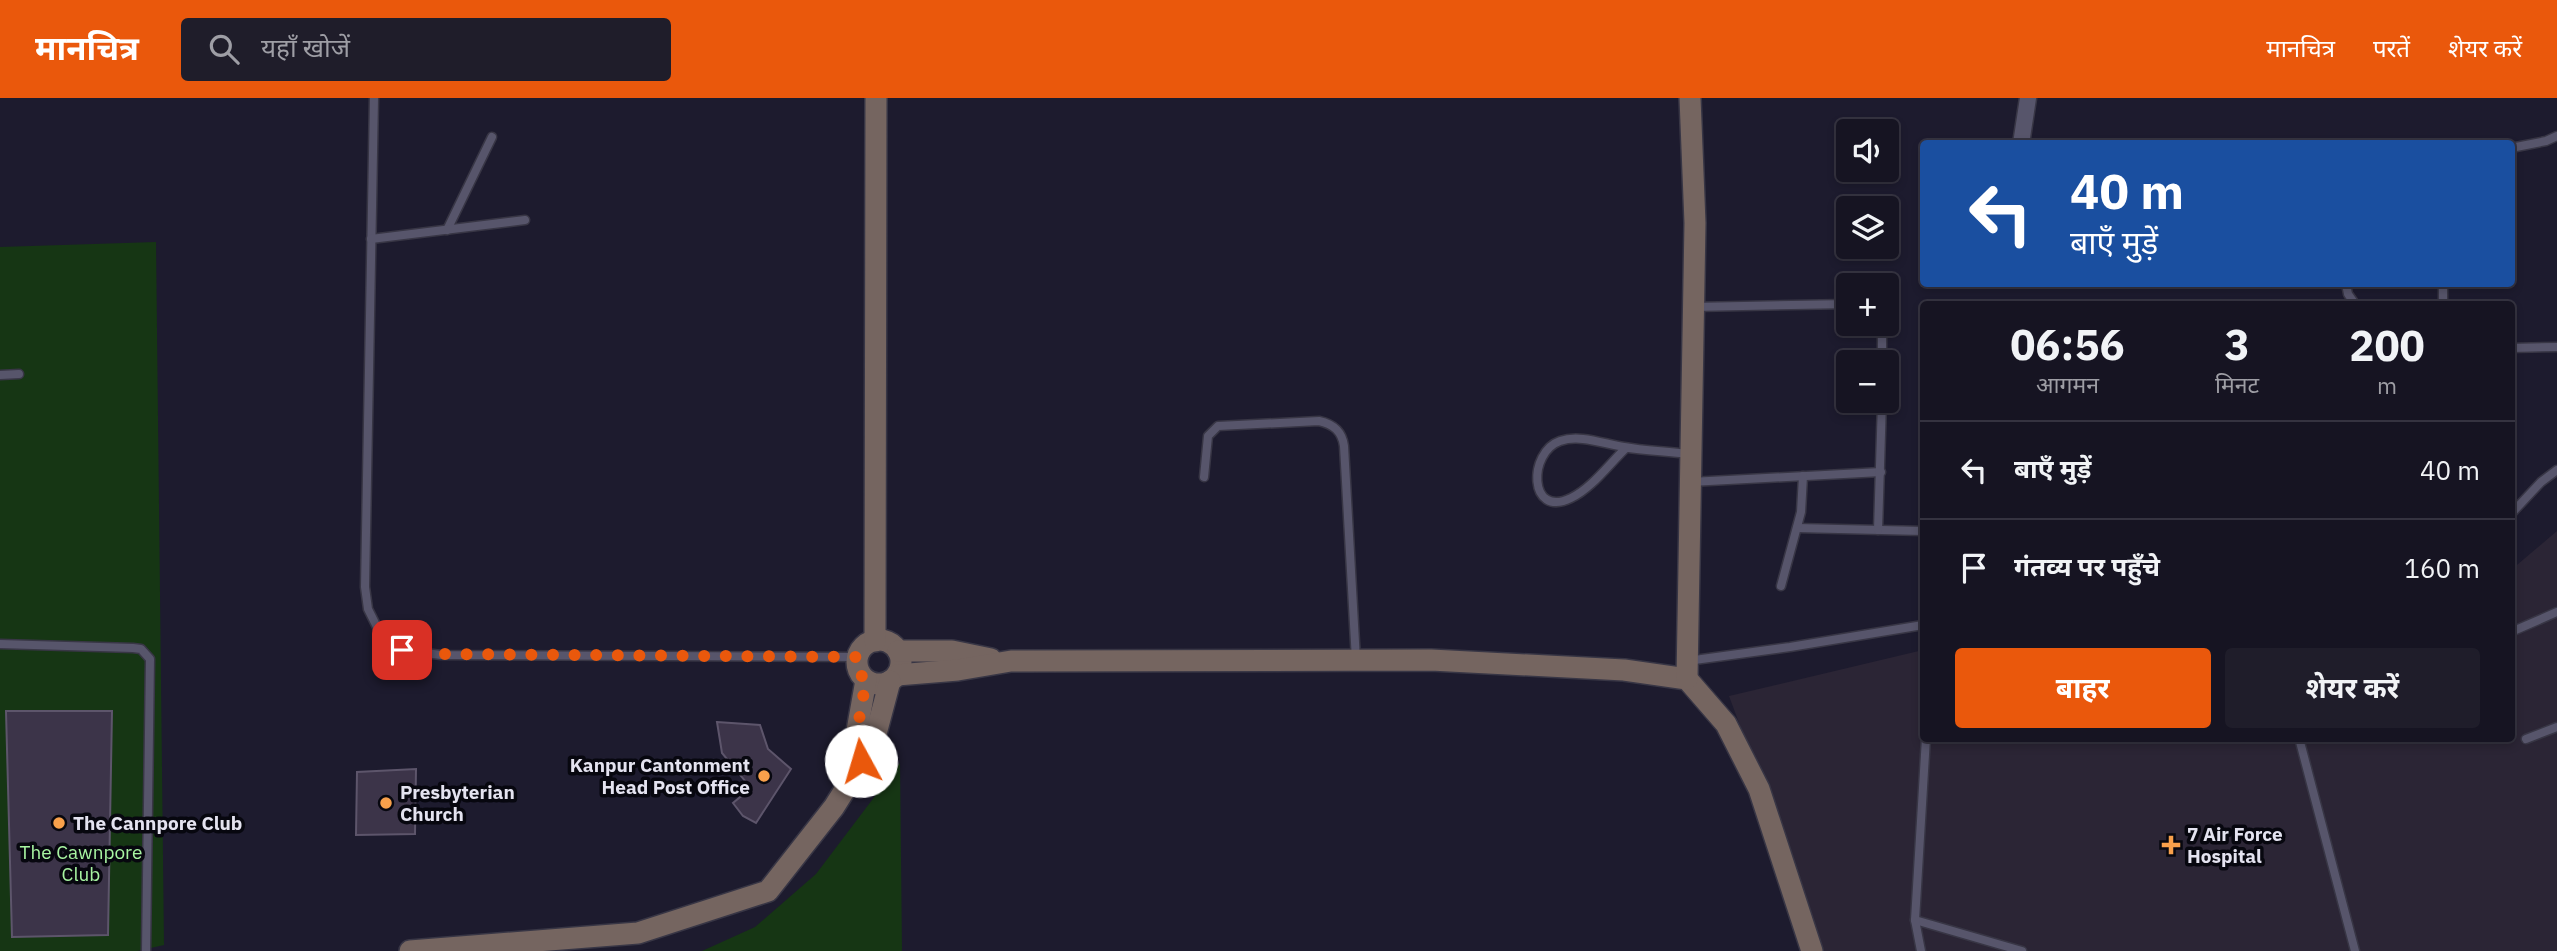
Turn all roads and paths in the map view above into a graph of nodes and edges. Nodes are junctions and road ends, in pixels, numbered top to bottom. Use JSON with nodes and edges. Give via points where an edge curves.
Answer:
{"nodes":[{"id":1,"x":374,"y":98,"type":"edge"},
{"id":2,"x":876,"y":98,"type":"edge"},
{"id":3,"x":1690,"y":98,"type":"edge"},
{"id":4,"x":2028,"y":98,"type":"edge"},
{"id":5,"x":2557,"y":136,"type":"edge"},
{"id":6,"x":492,"y":137,"type":"dead end"},
{"id":7,"x":2022,"y":140,"type":"edge"},
{"id":8,"x":2515,"y":147,"type":"edge"},
{"id":9,"x":525,"y":220,"type":"dead end"},
{"id":10,"x":447,"y":230,"type":"junction"},
{"id":11,"x":371,"y":239,"type":"junction"},
{"id":12,"x":1836,"y":304,"type":"edge"},
{"id":13,"x":1693,"y":307,"type":"junction"},
{"id":14,"x":2557,"y":346,"type":"edge"},
{"id":15,"x":2515,"y":348,"type":"edge"},
{"id":16,"x":19,"y":374,"type":"dead end"},
{"id":17,"x":0,"y":375,"type":"edge"},
{"id":18,"x":1882,"y":413,"type":"edge"},
{"id":19,"x":1626,"y":448,"type":"junction"},
{"id":20,"x":1691,"y":454,"type":"junction"},
{"id":21,"x":2557,"y":470,"type":"edge"},
{"id":22,"x":1881,"y":472,"type":"junction"},
{"id":23,"x":1803,"y":476,"type":"junction"},
{"id":24,"x":1204,"y":477,"type":"dead end"},
{"id":25,"x":1690,"y":482,"type":"junction"},
{"id":26,"x":2515,"y":510,"type":"edge"},
{"id":27,"x":1797,"y":528,"type":"junction"},
{"id":28,"x":1878,"y":530,"type":"junction"},
{"id":29,"x":1920,"y":531,"type":"edge"},
{"id":30,"x":1781,"y":586,"type":"dead end"},
{"id":31,"x":2557,"y":612,"type":"edge"},
{"id":32,"x":1920,"y":625,"type":"edge"},
{"id":33,"x":2515,"y":630,"type":"edge"},
{"id":34,"x":875,"y":641,"type":"junction"},
{"id":35,"x":0,"y":644,"type":"edge"},
{"id":36,"x":898,"y":651,"type":"junction"},
{"id":37,"x":857,"y":657,"type":"junction"},
{"id":38,"x":1356,"y":661,"type":"junction"},
{"id":39,"x":1003,"y":662,"type":"junction"},
{"id":40,"x":1687,"y":670,"type":"junction"},
{"id":41,"x":893,"y":678,"type":"junction"},
{"id":42,"x":866,"y":681,"type":"junction"},
{"id":43,"x":2557,"y":727,"type":"edge"},
{"id":44,"x":2526,"y":739,"type":"dead end"},
{"id":45,"x":1926,"y":742,"type":"edge"},
{"id":46,"x":2300,"y":742,"type":"edge"},
{"id":47,"x":861,"y":761,"type":"junction"},
{"id":48,"x":1915,"y":920,"type":"junction"},
{"id":49,"x":146,"y":951,"type":"edge"},
{"id":50,"x":410,"y":951,"type":"edge"},
{"id":51,"x":1812,"y":951,"type":"edge"},
{"id":52,"x":1921,"y":951,"type":"edge"},
{"id":53,"x":2022,"y":951,"type":"edge"},
{"id":54,"x":2355,"y":951,"type":"edge"}],
"edges":[{"from":1,"to":11,"type":"lane"},
{"from":2,"to":34,"type":"street"},
{"from":3,"to":13,"type":"street"},
{"from":4,"to":7,"type":"street"},
{"from":5,"to":8,"type":"lane"},
{"from":6,"to":10,"type":"lane"},
{"from":9,"to":10,"type":"lane"},
{"from":10,"to":11,"type":"lane"},
{"from":11,"to":37,"type":"lane","via":[[365,587],[368,609],[389,640],[402,650],[441,654]]},
{"from":12,"to":13,"type":"lane"},
{"from":13,"to":20,"type":"street"},
{"from":14,"to":15,"type":"lane"},
{"from":16,"to":17,"type":"lane"},
{"from":18,"to":22,"type":"lane"},
{"from":19,"to":19,"type":"lane","via":[[1569,499],[1555,502],[1538,491],[1543,456],[1561,441],[1582,439]]},
{"from":19,"to":20,"type":"lane"},
{"from":20,"to":25,"type":"street"},
{"from":21,"to":26,"type":"lane"},
{"from":22,"to":23,"type":"lane"},
{"from":22,"to":28,"type":"lane"},
{"from":23,"to":25,"type":"lane"},
{"from":23,"to":27,"type":"lane"},
{"from":24,"to":38,"type":"lane","via":[[1208,436],[1218,426],[1319,421],[1340,433]]},
{"from":25,"to":40,"type":"street"},
{"from":27,"to":28,"type":"lane"},
{"from":27,"to":30,"type":"lane"},
{"from":28,"to":29,"type":"lane"},
{"from":31,"to":33,"type":"lane"},
{"from":32,"to":40,"type":"lane"},
{"from":34,"to":36,"type":"street"},
{"from":34,"to":37,"type":"street"},
{"from":35,"to":49,"type":"lane","via":[[133,648],[141,649],[150,659]]},
{"from":36,"to":39,"type":"street","via":[[952,651]]},
{"from":36,"to":41,"type":"street","via":[[901,659]]},
{"from":37,"to":42,"type":"street"},
{"from":38,"to":39,"type":"street"},
{"from":38,"to":40,"type":"street"},
{"from":39,"to":41,"type":"street"},
{"from":40,"to":51,"type":"street","via":[[1726,724],[1759,789]]},
{"from":41,"to":42,"type":"street","via":[[882,684]]},
{"from":41,"to":47,"type":"street","via":[[873,745]]},
{"from":42,"to":47,"type":"street","via":[[855,742]]},
{"from":43,"to":44,"type":"lane"},
{"from":45,"to":48,"type":"lane"},
{"from":46,"to":54,"type":"lane"},
{"from":47,"to":50,"type":"street","via":[[834,807],[768,891],[638,933]]},
{"from":48,"to":52,"type":"lane"},
{"from":48,"to":53,"type":"lane"}]}
